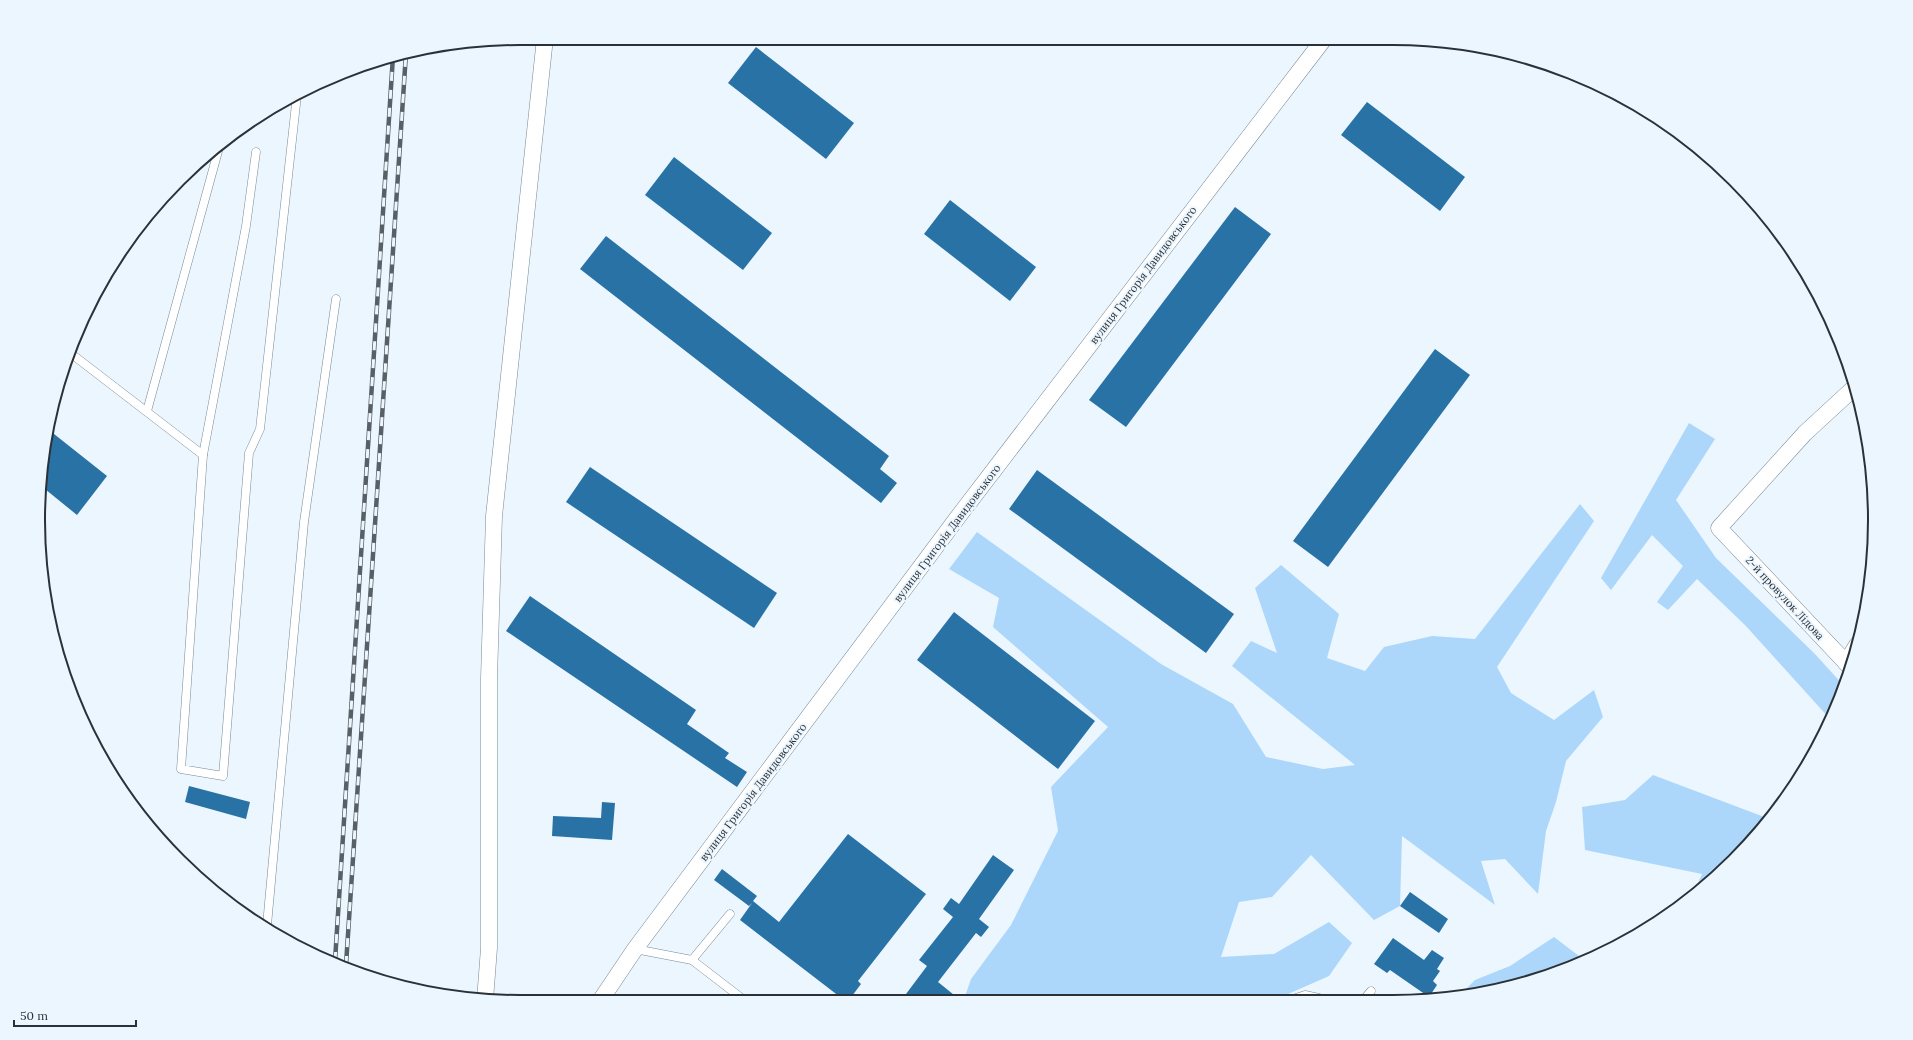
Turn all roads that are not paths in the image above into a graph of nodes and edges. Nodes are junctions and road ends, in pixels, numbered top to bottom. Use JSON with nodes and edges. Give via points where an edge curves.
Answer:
{"nodes":[{"id":1,"x":544,"y":45,"type":"edge"},
{"id":2,"x":1320,"y":45,"type":"edge"},
{"id":3,"x":296,"y":101,"type":"edge"},
{"id":4,"x":256,"y":152,"type":"dead end"},
{"id":5,"x":217,"y":155,"type":"edge"},
{"id":6,"x":336,"y":299,"type":"dead end"},
{"id":7,"x":74,"y":356,"type":"edge"},
{"id":8,"x":1850,"y":391,"type":"edge"},
{"id":9,"x":147,"y":411,"type":"junction"},
{"id":10,"x":203,"y":454,"type":"junction"},
{"id":11,"x":1846,"y":664,"type":"edge"},
{"id":12,"x":730,"y":914,"type":"dead end"},
{"id":13,"x":267,"y":922,"type":"edge"},
{"id":14,"x":635,"y":949,"type":"junction"},
{"id":15,"x":692,"y":960,"type":"junction"},
{"id":16,"x":1371,"y":991,"type":"dead end"},
{"id":17,"x":485,"y":994,"type":"edge"},
{"id":18,"x":604,"y":995,"type":"edge"},
{"id":19,"x":738,"y":995,"type":"edge"},
{"id":20,"x":1368,"y":995,"type":"edge"}],
"edges":[{"from":1,"to":17,"type":"street","via":[[494,516],[489,678],[489,948]]},
{"from":2,"to":14,"type":"street","name":"вулиця Григорія Давидовського","via":[[961,513]]},
{"from":3,"to":10,"type":"lane","via":[[260,429],[249,453],[223,776],[181,769]]},
{"from":4,"to":10,"type":"lane","via":[[246,226]]},
{"from":5,"to":9,"type":"lane"},
{"from":6,"to":13,"type":"lane","via":[[304,522]]},
{"from":7,"to":9,"type":"lane"},
{"from":8,"to":11,"type":"street","name":"2-й провулок Лідова","via":[[1805,433],[1719,528]]},
{"from":9,"to":10,"type":"lane"},
{"from":12,"to":15,"type":"lane"},
{"from":14,"to":15,"type":"lane"},
{"from":14,"to":18,"type":"street","name":"вулиця Григорія Давидовського"},
{"from":15,"to":19,"type":"lane"},
{"from":16,"to":20,"type":"lane"}]}
